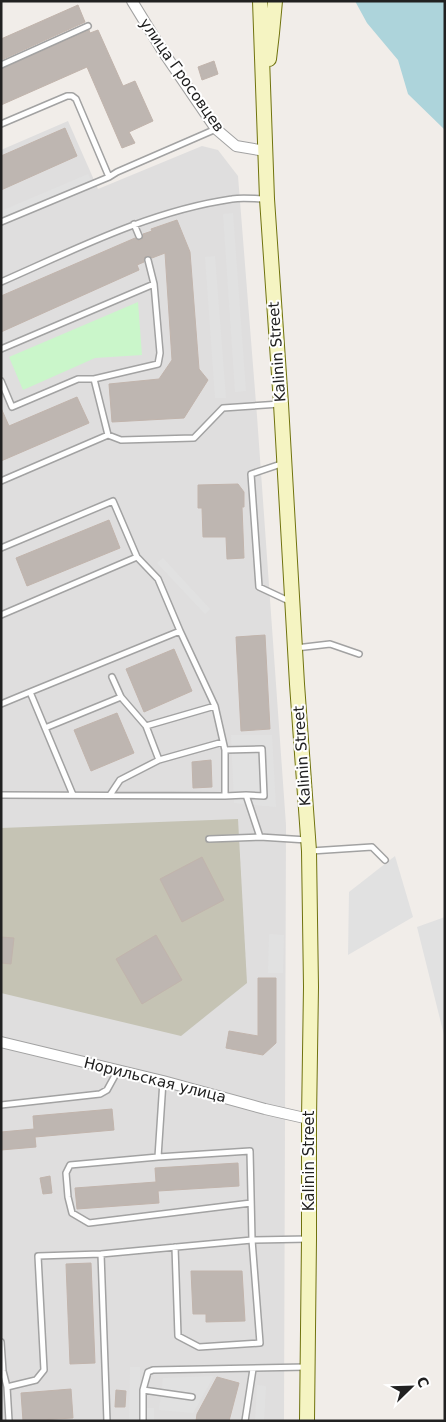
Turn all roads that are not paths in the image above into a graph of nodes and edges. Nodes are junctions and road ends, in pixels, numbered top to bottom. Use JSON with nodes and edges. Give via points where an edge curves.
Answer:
{"nodes":[{"id":1,"x":132,"y":1,"type":"edge"},
{"id":2,"x":260,"y":1,"type":"edge"},
{"id":3,"x":274,"y":1,"type":"edge"},
{"id":4,"x":283,"y":1,"type":"edge"},
{"id":5,"x":88,"y":26,"type":"dead end"},
{"id":6,"x":272,"y":33,"type":"junction"},
{"id":7,"x":1,"y":65,"type":"edge"},
{"id":8,"x":264,"y":92,"type":"junction"},
{"id":9,"x":1,"y":124,"type":"edge"},
{"id":10,"x":216,"y":129,"type":"junction"},
{"id":11,"x":265,"y":151,"type":"junction"},
{"id":12,"x":109,"y":177,"type":"junction"},
{"id":13,"x":266,"y":198,"type":"junction"},
{"id":14,"x":1,"y":222,"type":"edge"},
{"id":15,"x":134,"y":224,"type":"junction"},
{"id":16,"x":139,"y":236,"type":"dead end"},
{"id":17,"x":148,"y":260,"type":"dead end"},
{"id":18,"x":1,"y":282,"type":"edge"},
{"id":19,"x":154,"y":284,"type":"junction"},
{"id":20,"x":1,"y":350,"type":"edge"},
{"id":21,"x":94,"y":379,"type":"junction"},
{"id":22,"x":1,"y":382,"type":"edge"},
{"id":23,"x":281,"y":404,"type":"junction"},
{"id":24,"x":108,"y":435,"type":"junction"},
{"id":25,"x":285,"y":463,"type":"junction"},
{"id":26,"x":1,"y":481,"type":"edge"},
{"id":27,"x":1,"y":548,"type":"edge"},
{"id":28,"x":138,"y":557,"type":"junction"},
{"id":29,"x":292,"y":603,"type":"junction"},
{"id":30,"x":2,"y":614,"type":"edge"},
{"id":31,"x":180,"y":631,"type":"junction"},
{"id":32,"x":295,"y":648,"type":"junction"},
{"id":33,"x":359,"y":654,"type":"dead end"},
{"id":34,"x":112,"y":677,"type":"dead end"},
{"id":35,"x":30,"y":692,"type":"junction"},
{"id":36,"x":121,"y":697,"type":"junction"},
{"id":37,"x":1,"y":704,"type":"edge"},
{"id":38,"x":215,"y":706,"type":"junction"},
{"id":39,"x":146,"y":726,"type":"junction"},
{"id":40,"x":45,"y":728,"type":"junction"},
{"id":41,"x":223,"y":742,"type":"junction"},
{"id":42,"x":225,"y":750,"type":"junction"},
{"id":43,"x":159,"y":760,"type":"junction"},
{"id":44,"x":1,"y":795,"type":"edge"},
{"id":45,"x":73,"y":795,"type":"junction"},
{"id":46,"x":110,"y":795,"type":"junction"},
{"id":47,"x":246,"y":795,"type":"junction"},
{"id":48,"x":225,"y":796,"type":"junction"},
{"id":49,"x":260,"y":837,"type":"junction"},
{"id":50,"x":209,"y":839,"type":"dead end"},
{"id":51,"x":308,"y":846,"type":"junction"},
{"id":52,"x":385,"y":860,"type":"dead end"},
{"id":53,"x":1,"y":1042,"type":"edge"},
{"id":54,"x":118,"y":1070,"type":"junction"},
{"id":55,"x":163,"y":1081,"type":"junction"},
{"id":56,"x":1,"y":1105,"type":"edge"},
{"id":57,"x":309,"y":1119,"type":"junction"},
{"id":58,"x":158,"y":1157,"type":"junction"},
{"id":59,"x":251,"y":1203,"type":"junction"},
{"id":60,"x":309,"y":1239,"type":"junction"},
{"id":61,"x":252,"y":1240,"type":"junction"},
{"id":62,"x":175,"y":1247,"type":"junction"},
{"id":63,"x":101,"y":1254,"type":"junction"},
{"id":64,"x":1,"y":1342,"type":"edge"},
{"id":65,"x":308,"y":1367,"type":"junction"},
{"id":66,"x":253,"y":1369,"type":"junction"},
{"id":67,"x":7,"y":1387,"type":"junction"},
{"id":68,"x":143,"y":1390,"type":"junction"},
{"id":69,"x":192,"y":1397,"type":"dead end"},
{"id":70,"x":9,"y":1421,"type":"edge"},
{"id":71,"x":106,"y":1421,"type":"edge"},
{"id":72,"x":143,"y":1421,"type":"edge"},
{"id":73,"x":245,"y":1421,"type":"edge"},
{"id":74,"x":307,"y":1421,"type":"edge"}],
"edges":[{"from":1,"to":10,"type":"street","name":"улица Гросовцев"},
{"from":2,"to":8,"type":"main road"},
{"from":3,"to":6,"type":"main road"},
{"from":4,"to":6,"type":"street"},
{"from":5,"to":7,"type":"lane"},
{"from":6,"to":8,"type":"main road"},
{"from":8,"to":11,"type":"main road","name":"Kalinin Street"},
{"from":9,"to":12,"type":"lane","via":[[72,96]]},
{"from":10,"to":11,"type":"street","name":"улица Гросовцев","via":[[236,146]]},
{"from":10,"to":12,"type":"lane"},
{"from":11,"to":13,"type":"main road","name":"Kalinin Street"},
{"from":12,"to":14,"type":"lane"},
{"from":13,"to":15,"type":"lane","via":[[233,199],[180,209]]},
{"from":13,"to":23,"type":"main road","name":"Kalinin Street"},
{"from":15,"to":16,"type":"lane"},
{"from":15,"to":18,"type":"lane"},
{"from":17,"to":19,"type":"lane"},
{"from":19,"to":20,"type":"lane"},
{"from":19,"to":21,"type":"lane","via":[[160,353],[158,364]]},
{"from":21,"to":22,"type":"lane","via":[[78,379],[12,407]]},
{"from":21,"to":24,"type":"lane"},
{"from":23,"to":24,"type":"lane","via":[[224,408],[194,438],[121,440]]},
{"from":23,"to":25,"type":"main road","name":"Kalinin Street"},
{"from":24,"to":26,"type":"lane"},
{"from":25,"to":29,"type":"main road","name":"Kalinin Street"},
{"from":25,"to":29,"type":"lane","via":[[251,474],[259,587]]},
{"from":27,"to":28,"type":"lane","via":[[113,501]]},
{"from":28,"to":30,"type":"lane"},
{"from":28,"to":31,"type":"lane","via":[[158,579]]},
{"from":29,"to":32,"type":"main road","name":"Kalinin Street"},
{"from":31,"to":35,"type":"lane"},
{"from":31,"to":38,"type":"lane"},
{"from":32,"to":33,"type":"lane","via":[[330,644]]},
{"from":32,"to":51,"type":"main road","name":"Kalinin Street"},
{"from":34,"to":36,"type":"lane"},
{"from":35,"to":37,"type":"lane"},
{"from":35,"to":40,"type":"lane"},
{"from":36,"to":39,"type":"lane"},
{"from":36,"to":40,"type":"lane"},
{"from":38,"to":39,"type":"lane"},
{"from":38,"to":41,"type":"lane"},
{"from":39,"to":43,"type":"lane"},
{"from":40,"to":45,"type":"lane"},
{"from":41,"to":42,"type":"lane"},
{"from":41,"to":43,"type":"lane"},
{"from":42,"to":47,"type":"lane","via":[[262,749],[264,796]]},
{"from":42,"to":48,"type":"lane"},
{"from":43,"to":46,"type":"lane","via":[[120,780]]},
{"from":44,"to":45,"type":"lane"},
{"from":45,"to":46,"type":"lane"},
{"from":46,"to":48,"type":"lane"},
{"from":47,"to":48,"type":"lane"},
{"from":47,"to":49,"type":"lane"},
{"from":49,"to":50,"type":"lane"},
{"from":49,"to":51,"type":"lane"},
{"from":51,"to":52,"type":"lane","via":[[372,847]]},
{"from":51,"to":57,"type":"main road","name":"Kalinin Street","via":[[311,978]]},
{"from":53,"to":54,"type":"street","name":"Норильская улица"},
{"from":54,"to":55,"type":"street","name":"Норильская улица"},
{"from":54,"to":56,"type":"lane","via":[[107,1090],[100,1094]]},
{"from":55,"to":57,"type":"street","name":"Норильская улица"},
{"from":55,"to":58,"type":"lane"},
{"from":57,"to":60,"type":"main road","name":"Kalinin Street"},
{"from":58,"to":59,"type":"lane","via":[[250,1151]]},
{"from":58,"to":59,"type":"lane","via":[[70,1165],[66,1173],[72,1213],[89,1223]]},
{"from":59,"to":61,"type":"lane"},
{"from":60,"to":61,"type":"lane"},
{"from":60,"to":65,"type":"main road","name":"Kalinin Street"},
{"from":61,"to":62,"type":"lane"},
{"from":61,"to":62,"type":"lane","via":[[260,1344],[199,1347],[178,1336]]},
{"from":62,"to":63,"type":"lane"},
{"from":63,"to":67,"type":"lane","via":[[38,1256],[44,1370],[36,1380]]},
{"from":63,"to":71,"type":"lane"},
{"from":64,"to":67,"type":"lane"},
{"from":65,"to":66,"type":"lane"},
{"from":65,"to":74,"type":"main road","name":"Kalinin Street"},
{"from":66,"to":68,"type":"lane","via":[[153,1370],[148,1372]]},
{"from":66,"to":73,"type":"lane"},
{"from":67,"to":70,"type":"lane"},
{"from":68,"to":69,"type":"lane"},
{"from":68,"to":72,"type":"lane"}]}
